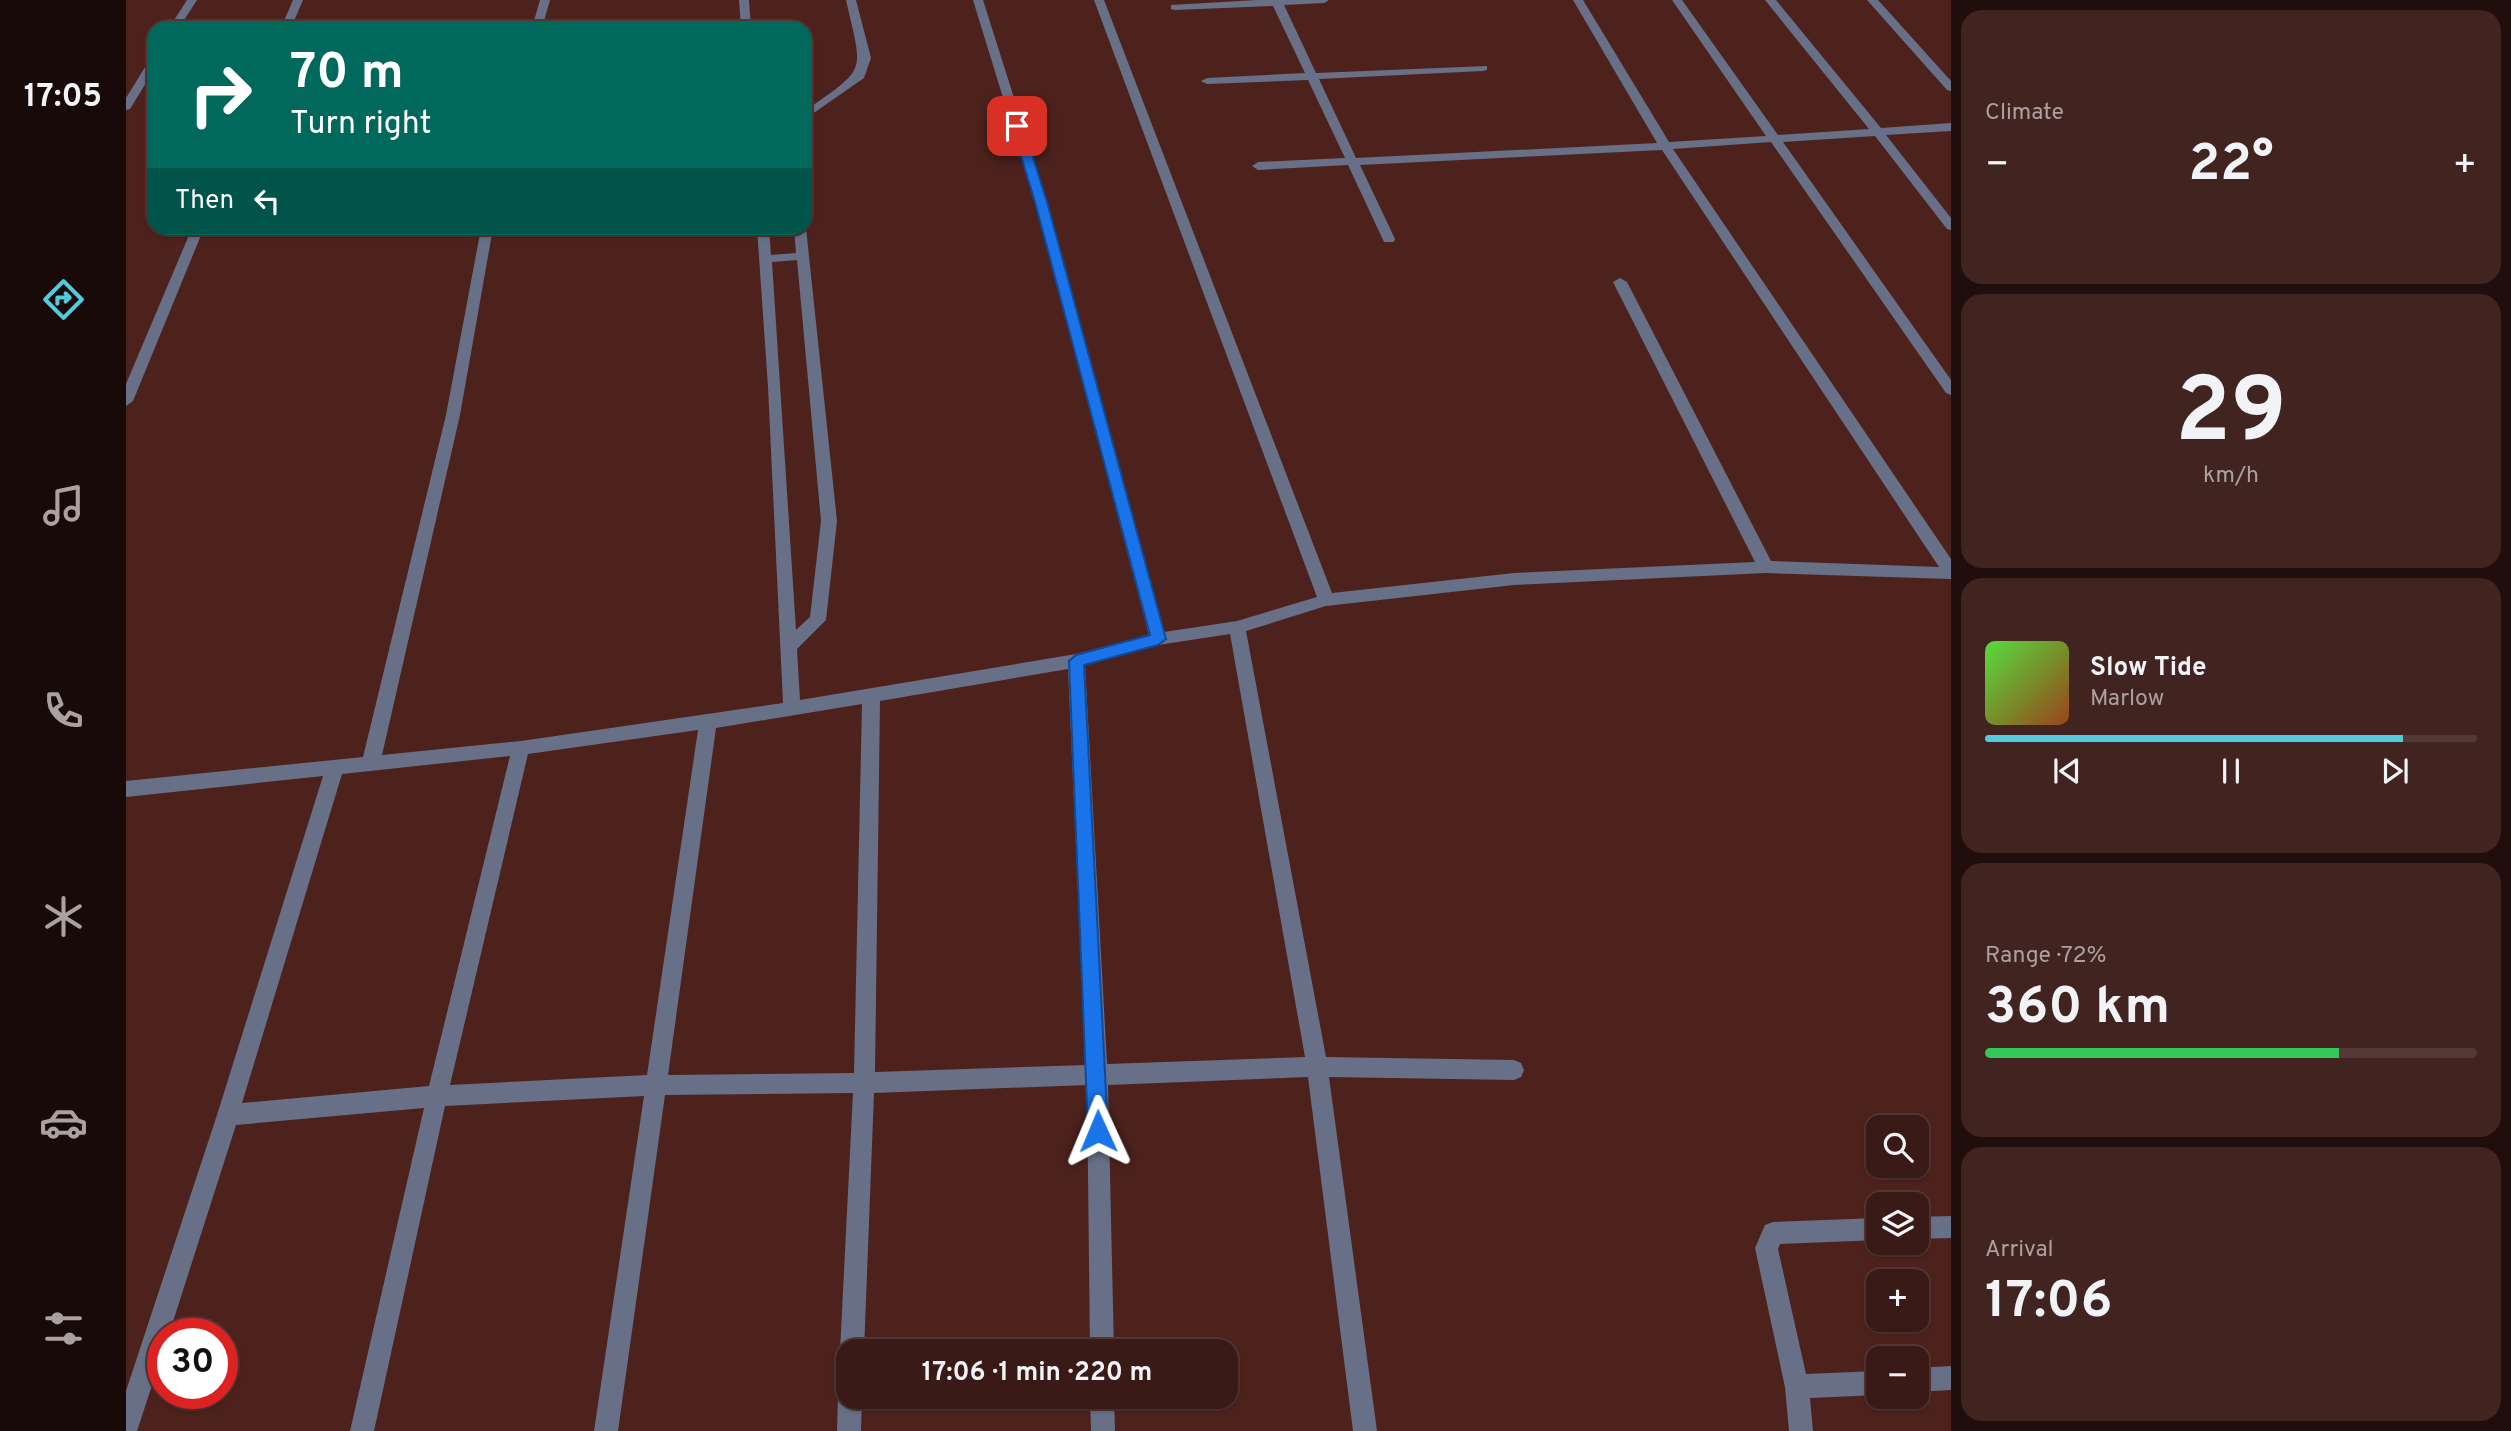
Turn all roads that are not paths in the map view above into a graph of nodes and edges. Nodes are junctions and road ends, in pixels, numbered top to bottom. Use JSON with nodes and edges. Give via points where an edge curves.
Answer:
{"nodes":[{"id":1,"x":192,"y":0,"type":"edge"},
{"id":2,"x":298,"y":0,"type":"edge"},
{"id":3,"x":545,"y":0,"type":"edge"},
{"id":4,"x":744,"y":0,"type":"edge"},
{"id":5,"x":850,"y":0,"type":"edge"},
{"id":6,"x":978,"y":0,"type":"edge"},
{"id":7,"x":1099,"y":0,"type":"edge"},
{"id":8,"x":1324,"y":0,"type":"edge"},
{"id":9,"x":1578,"y":0,"type":"edge"},
{"id":10,"x":1677,"y":0,"type":"edge"},
{"id":11,"x":1770,"y":0,"type":"edge"},
{"id":12,"x":1872,"y":0,"type":"edge"},
{"id":13,"x":1277,"y":1,"type":"edge"},
{"id":14,"x":1175,"y":7,"type":"dead end"},
{"id":15,"x":178,"y":21,"type":"edge"},
{"id":16,"x":289,"y":21,"type":"edge"},
{"id":17,"x":539,"y":21,"type":"edge"},
{"id":18,"x":746,"y":21,"type":"edge"},
{"id":19,"x":1483,"y":68,"type":"dead end"},
{"id":20,"x":147,"y":72,"type":"edge"},
{"id":21,"x":1312,"y":76,"type":"junction"},
{"id":22,"x":1207,"y":81,"type":"dead end"},
{"id":23,"x":1951,"y":88,"type":"edge"},
{"id":24,"x":126,"y":107,"type":"edge"},
{"id":25,"x":812,"y":111,"type":"edge"},
{"id":26,"x":1951,"y":127,"type":"edge"},
{"id":27,"x":1878,"y":132,"type":"junction"},
{"id":28,"x":1774,"y":138,"type":"junction"},
{"id":29,"x":1665,"y":146,"type":"junction"},
{"id":30,"x":1353,"y":162,"type":"junction"},
{"id":31,"x":1258,"y":166,"type":"dead end"},
{"id":32,"x":1951,"y":226,"type":"edge"},
{"id":33,"x":195,"y":235,"type":"edge"},
{"id":34,"x":486,"y":235,"type":"edge"},
{"id":35,"x":763,"y":235,"type":"edge"},
{"id":36,"x":801,"y":235,"type":"edge"},
{"id":37,"x":1389,"y":239,"type":"dead end"},
{"id":38,"x":803,"y":256,"type":"junction"},
{"id":39,"x":765,"y":259,"type":"junction"},
{"id":40,"x":1620,"y":282,"type":"dead end"},
{"id":41,"x":1951,"y":390,"type":"edge"},
{"id":42,"x":126,"y":401,"type":"edge"},
{"id":43,"x":1766,"y":566,"type":"junction"},
{"id":44,"x":1951,"y":573,"type":"edge"},
{"id":45,"x":1326,"y":600,"type":"junction"},
{"id":46,"x":1237,"y":627,"type":"junction"},
{"id":47,"x":1158,"y":639,"type":"junction"},
{"id":48,"x":789,"y":647,"type":"junction"},
{"id":49,"x":1076,"y":661,"type":"junction"},
{"id":50,"x":871,"y":696,"type":"junction"},
{"id":51,"x":792,"y":708,"type":"junction"},
{"id":52,"x":708,"y":721,"type":"junction"},
{"id":53,"x":521,"y":748,"type":"junction"},
{"id":54,"x":371,"y":762,"type":"junction"},
{"id":55,"x":335,"y":767,"type":"junction"},
{"id":56,"x":126,"y":789,"type":"edge"},
{"id":57,"x":1317,"y":1067,"type":"junction"},
{"id":58,"x":1514,"y":1070,"type":"dead end"},
{"id":59,"x":1097,"y":1076,"type":"junction"},
{"id":60,"x":864,"y":1083,"type":"junction"},
{"id":61,"x":656,"y":1085,"type":"junction"},
{"id":62,"x":437,"y":1096,"type":"junction"},
{"id":63,"x":228,"y":1115,"type":"junction"},
{"id":64,"x":1951,"y":1227,"type":"edge"},
{"id":65,"x":1929,"y":1228,"type":"edge"},
{"id":66,"x":1866,"y":1229,"type":"edge"},
{"id":67,"x":853,"y":1339,"type":"edge"},
{"id":68,"x":1101,"y":1339,"type":"edge"},
{"id":69,"x":1951,"y":1378,"type":"edge"},
{"id":70,"x":1929,"y":1379,"type":"edge"},
{"id":71,"x":1866,"y":1384,"type":"edge"},
{"id":72,"x":1797,"y":1387,"type":"junction"},
{"id":73,"x":850,"y":1409,"type":"edge"},
{"id":74,"x":1102,"y":1409,"type":"edge"},
{"id":75,"x":126,"y":1428,"type":"edge"},
{"id":76,"x":362,"y":1431,"type":"edge"},
{"id":77,"x":606,"y":1431,"type":"edge"},
{"id":78,"x":849,"y":1431,"type":"edge"},
{"id":79,"x":1103,"y":1431,"type":"edge"},
{"id":80,"x":1365,"y":1431,"type":"edge"},
{"id":81,"x":1801,"y":1431,"type":"edge"}],
"edges":[{"from":1,"to":15,"type":"street"},
{"from":2,"to":16,"type":"street"},
{"from":3,"to":17,"type":"street"},
{"from":4,"to":18,"type":"street"},
{"from":5,"to":25,"type":"street","via":[[865,58],[858,78]]},
{"from":6,"to":47,"type":"street","via":[[1041,202]]},
{"from":7,"to":45,"type":"street"},
{"from":8,"to":13,"type":"street"},
{"from":9,"to":29,"type":"street"},
{"from":10,"to":28,"type":"street"},
{"from":11,"to":27,"type":"street"},
{"from":12,"to":23,"type":"street"},
{"from":13,"to":14,"type":"street"},
{"from":13,"to":21,"type":"street"},
{"from":19,"to":21,"type":"street"},
{"from":20,"to":24,"type":"street"},
{"from":21,"to":22,"type":"street"},
{"from":21,"to":30,"type":"street"},
{"from":26,"to":27,"type":"street"},
{"from":27,"to":28,"type":"street"},
{"from":27,"to":32,"type":"street"},
{"from":28,"to":29,"type":"street"},
{"from":28,"to":41,"type":"street"},
{"from":29,"to":30,"type":"street"},
{"from":29,"to":44,"type":"street"},
{"from":30,"to":31,"type":"street"},
{"from":30,"to":37,"type":"street"},
{"from":33,"to":42,"type":"street"},
{"from":34,"to":54,"type":"street","via":[[453,415]]},
{"from":35,"to":39,"type":"street"},
{"from":36,"to":38,"type":"street"},
{"from":38,"to":39,"type":"street"},
{"from":38,"to":48,"type":"street","via":[[829,521],[818,620]]},
{"from":39,"to":48,"type":"street"},
{"from":40,"to":43,"type":"street"},
{"from":43,"to":44,"type":"street"},
{"from":43,"to":45,"type":"street","via":[[1514,579]]},
{"from":45,"to":46,"type":"street"},
{"from":46,"to":47,"type":"street"},
{"from":46,"to":57,"type":"street"},
{"from":47,"to":49,"type":"street"},
{"from":48,"to":51,"type":"street"},
{"from":49,"to":50,"type":"street"},
{"from":49,"to":59,"type":"street"},
{"from":50,"to":51,"type":"street"},
{"from":50,"to":60,"type":"street"},
{"from":51,"to":52,"type":"street"},
{"from":52,"to":53,"type":"street"},
{"from":52,"to":61,"type":"street"},
{"from":53,"to":54,"type":"street"},
{"from":53,"to":62,"type":"street"},
{"from":54,"to":55,"type":"street"},
{"from":55,"to":56,"type":"street"},
{"from":55,"to":63,"type":"street"},
{"from":57,"to":58,"type":"street"},
{"from":57,"to":59,"type":"street"},
{"from":57,"to":80,"type":"street"},
{"from":59,"to":60,"type":"street"},
{"from":59,"to":68,"type":"street"},
{"from":60,"to":61,"type":"street"},
{"from":60,"to":67,"type":"street"},
{"from":61,"to":62,"type":"street"},
{"from":61,"to":77,"type":"street"},
{"from":62,"to":63,"type":"street"},
{"from":62,"to":76,"type":"street"},
{"from":63,"to":75,"type":"street"},
{"from":64,"to":65,"type":"street"},
{"from":66,"to":72,"type":"street","via":[[1773,1233],[1766,1248]]},
{"from":69,"to":70,"type":"street"},
{"from":71,"to":72,"type":"street"},
{"from":72,"to":81,"type":"street"},
{"from":73,"to":78,"type":"street"},
{"from":74,"to":79,"type":"street"}]}
